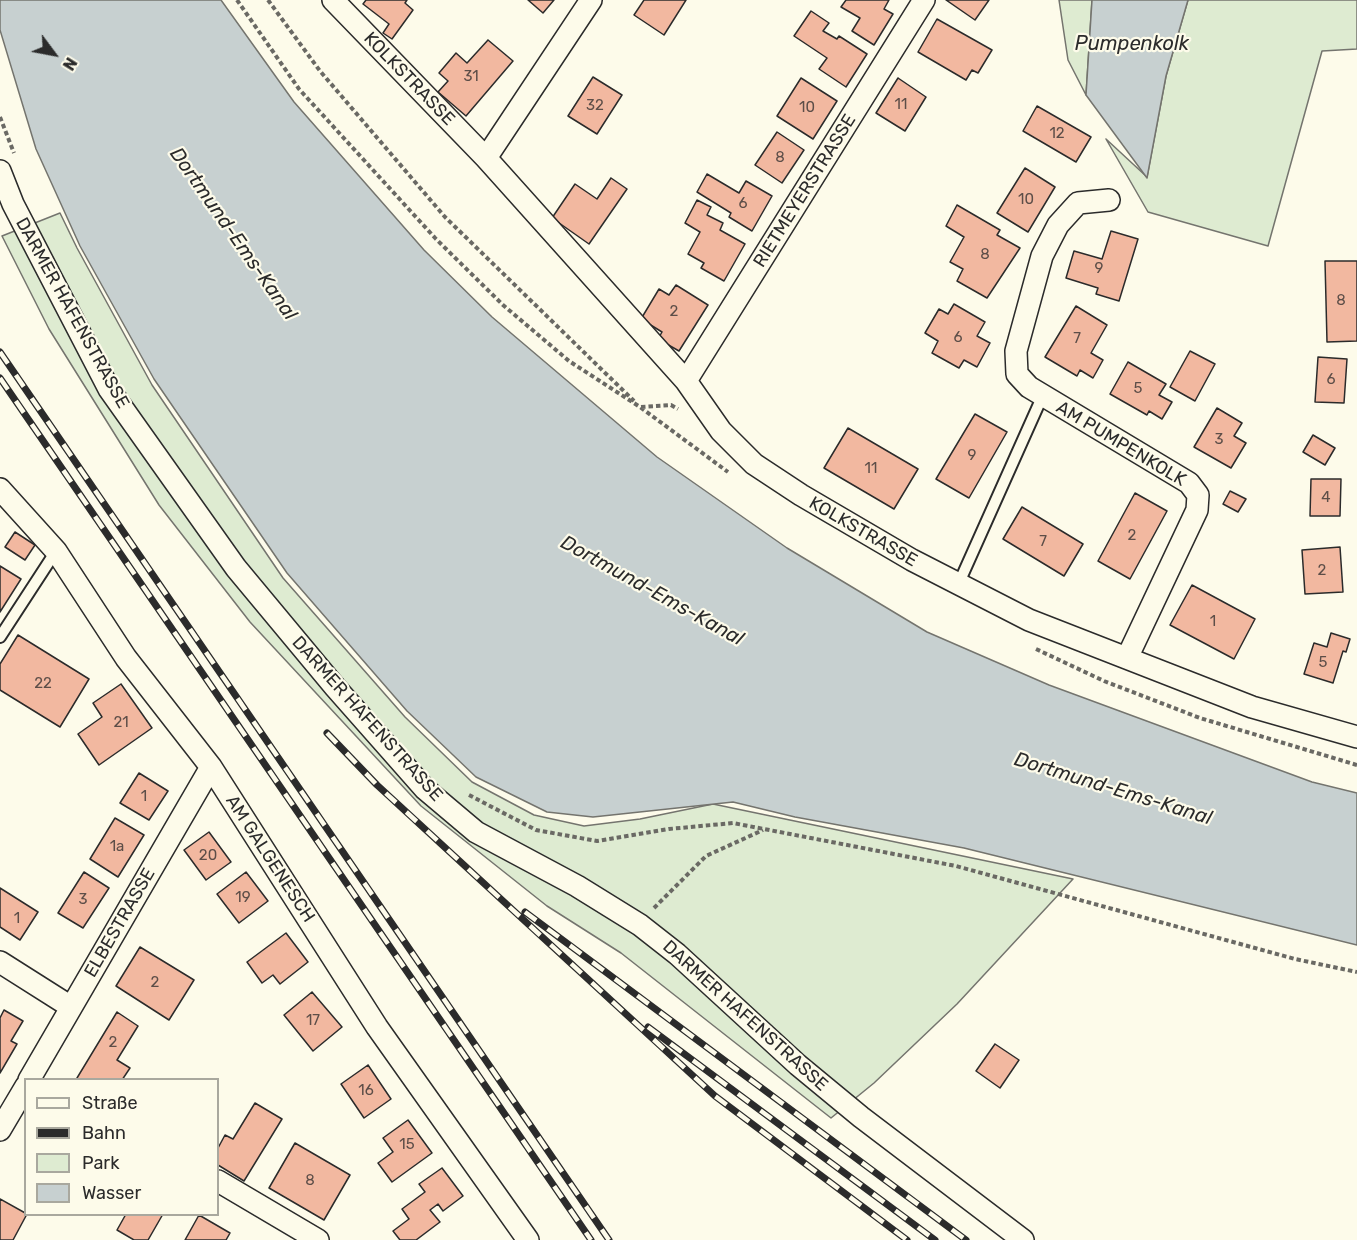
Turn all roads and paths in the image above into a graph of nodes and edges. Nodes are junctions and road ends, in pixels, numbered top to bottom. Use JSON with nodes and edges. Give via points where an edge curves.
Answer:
{"nodes":[{"id":1,"x":237,"y":0,"type":"edge"},
{"id":2,"x":268,"y":0,"type":"edge"},
{"id":3,"x":333,"y":0,"type":"edge"},
{"id":4,"x":591,"y":0,"type":"edge"},
{"id":5,"x":924,"y":0,"type":"edge"},
{"id":6,"x":0,"y":117,"type":"edge"},
{"id":7,"x":486,"y":158,"type":"junction"},
{"id":8,"x":8,"y":166,"type":"edge"},
{"id":9,"x":1109,"y":200,"type":"dead end"},
{"id":10,"x":686,"y":381,"type":"junction"},
{"id":11,"x":1043,"y":396,"type":"junction"},
{"id":12,"x":0,"y":489,"type":"edge"},
{"id":13,"x":56,"y":551,"type":"junction"},
{"id":14,"x":958,"y":585,"type":"junction"},
{"id":15,"x":0,"y":637,"type":"edge"},
{"id":16,"x":1127,"y":658,"type":"junction"},
{"id":17,"x":1357,"y":737,"type":"edge"},
{"id":18,"x":211,"y":767,"type":"junction"},
{"id":19,"x":463,"y":792,"type":"dead end"},
{"id":20,"x":763,"y":830,"type":"junction"},
{"id":21,"x":640,"y":925,"type":"junction"},
{"id":22,"x":0,"y":962,"type":"edge"},
{"id":23,"x":1357,"y":972,"type":"edge"},
{"id":24,"x":71,"y":1007,"type":"junction"},
{"id":25,"x":34,"y":1078,"type":"edge"},
{"id":26,"x":24,"y":1093,"type":"edge"},
{"id":27,"x":0,"y":1130,"type":"edge"},
{"id":28,"x":219,"y":1182,"type":"edge"},
{"id":29,"x":318,"y":1240,"type":"edge"},
{"id":30,"x":528,"y":1240,"type":"edge"},
{"id":31,"x":1023,"y":1240,"type":"edge"}],
"edges":[{"from":1,"to":2,"type":"path","via":[[299,89],[436,239],[502,305],[569,361],[640,407],[445,217],[320,71]]},
{"from":3,"to":7,"type":"street","name":"KOLKSTRASSE"},
{"from":4,"to":7,"type":"street"},
{"from":5,"to":10,"type":"street","name":"RIETMEYERSTRASSE"},
{"from":6,"to":8,"type":"path"},
{"from":7,"to":10,"type":"street","name":"KOLKSTRASSE"},
{"from":8,"to":21,"type":"street","name":"DARMER HAFENSTRASSE","via":[[13,204],[109,388],[236,568],[335,687],[426,789],[476,832]]},
{"from":9,"to":11,"type":"street","name":"AM PUMPENKOLK","via":[[1078,203],[1058,225],[1042,256],[1016,351],[1017,374]]},
{"from":10,"to":14,"type":"street","name":"KOLKSTRASSE","via":[[721,431],[754,464]]},
{"from":11,"to":14,"type":"lane","name":"AM PUMPENKOLK"},
{"from":11,"to":16,"type":"street","name":"AM PUMPENKOLK","via":[[1189,483],[1198,495],[1197,510]]},
{"from":12,"to":13,"type":"street","name":"AM GALGENESCH"},
{"from":13,"to":15,"type":"lane"},
{"from":13,"to":18,"type":"street","name":"AM GALGENESCH","via":[[126,658]]},
{"from":14,"to":16,"type":"street","name":"KOLKSTRASSE","via":[[1029,620]]},
{"from":16,"to":17,"type":"street","name":"KOLKSTRASSE","via":[[1252,706]]},
{"from":18,"to":24,"type":"street","name":"ELBESTRASSE"},
{"from":18,"to":30,"type":"street","name":"AM GALGENESCH","via":[[377,1027]]},
{"from":19,"to":20,"type":"path","via":[[536,831],[597,841],[733,823]]},
{"from":20,"to":21,"type":"path","via":[[706,856]]},
{"from":20,"to":23,"type":"path","via":[[956,866],[1284,957]]},
{"from":21,"to":31,"type":"street","name":"DARMER HAFENSTRASSE","via":[[861,1117]]},
{"from":22,"to":24,"type":"street"},
{"from":24,"to":25,"type":"street","name":"ELBESTRASSE"},
{"from":26,"to":27,"type":"street","name":"ELBESTRASSE"},
{"from":28,"to":29,"type":"street"}]}
